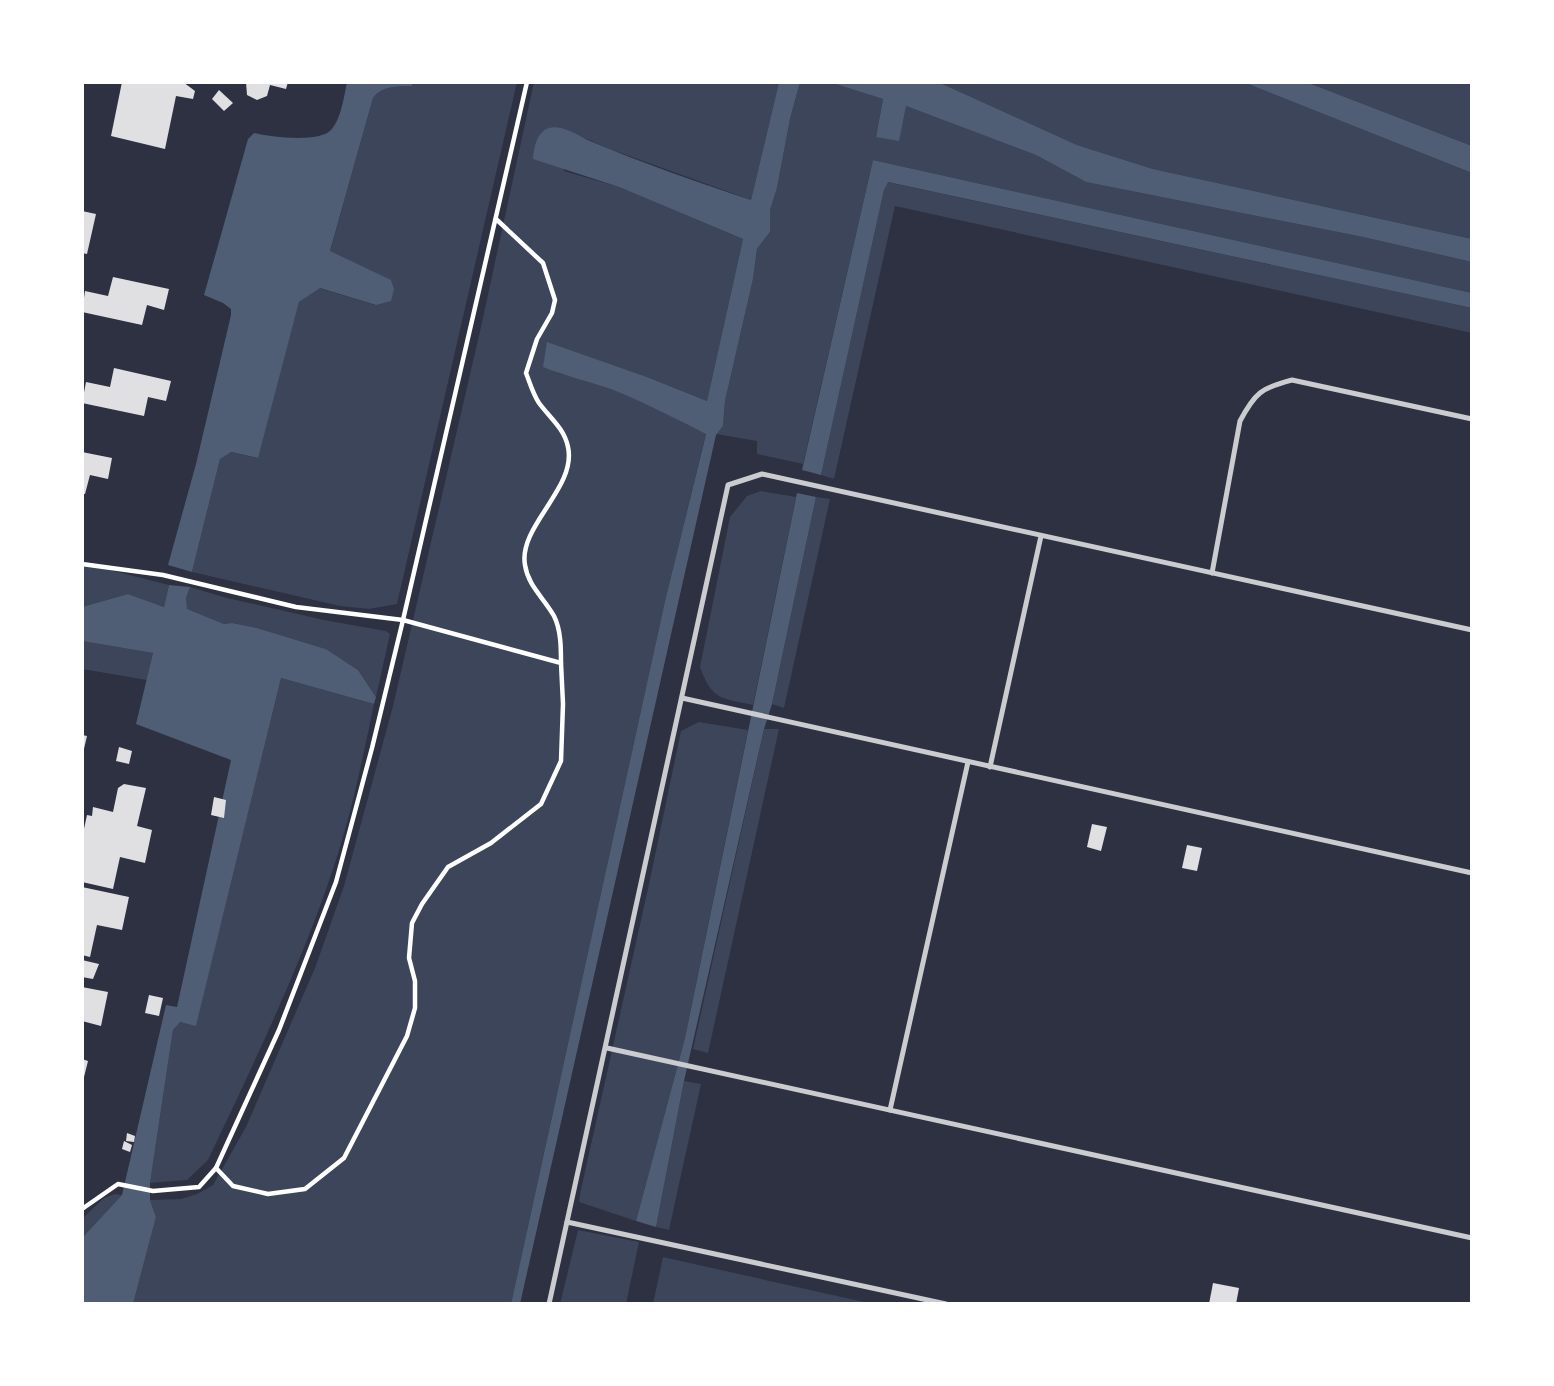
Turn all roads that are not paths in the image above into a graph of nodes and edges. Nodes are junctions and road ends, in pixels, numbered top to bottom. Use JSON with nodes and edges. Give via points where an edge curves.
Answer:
{"nodes":[{"id":1,"x":1472,"y":419,"type":"edge"},
{"id":2,"x":1041,"y":536,"type":"junction"},
{"id":3,"x":1212,"y":573,"type":"junction"},
{"id":4,"x":1472,"y":630,"type":"edge"},
{"id":5,"x":682,"y":698,"type":"junction"},
{"id":6,"x":968,"y":762,"type":"junction"},
{"id":7,"x":990,"y":766,"type":"junction"},
{"id":8,"x":1472,"y":873,"type":"edge"},
{"id":9,"x":607,"y":1048,"type":"junction"},
{"id":10,"x":890,"y":1110,"type":"junction"},
{"id":11,"x":567,"y":1222,"type":"junction"},
{"id":12,"x":1472,"y":1238,"type":"edge"},
{"id":13,"x":549,"y":1304,"type":"edge"},
{"id":14,"x":946,"y":1304,"type":"edge"}],
"edges":[{"from":1,"to":3,"type":"lane","via":[[1292,380],[1271,385],[1252,399],[1240,421]]},
{"from":2,"to":3,"type":"lane"},
{"from":2,"to":5,"type":"lane","via":[[762,474],[728,485]]},
{"from":2,"to":7,"type":"lane"},
{"from":3,"to":4,"type":"lane"},
{"from":5,"to":6,"type":"lane"},
{"from":5,"to":9,"type":"lane"},
{"from":6,"to":7,"type":"lane"},
{"from":6,"to":10,"type":"lane"},
{"from":7,"to":8,"type":"lane"},
{"from":9,"to":10,"type":"lane"},
{"from":9,"to":11,"type":"lane"},
{"from":10,"to":12,"type":"lane"},
{"from":11,"to":13,"type":"lane"},
{"from":11,"to":14,"type":"lane"}]}
